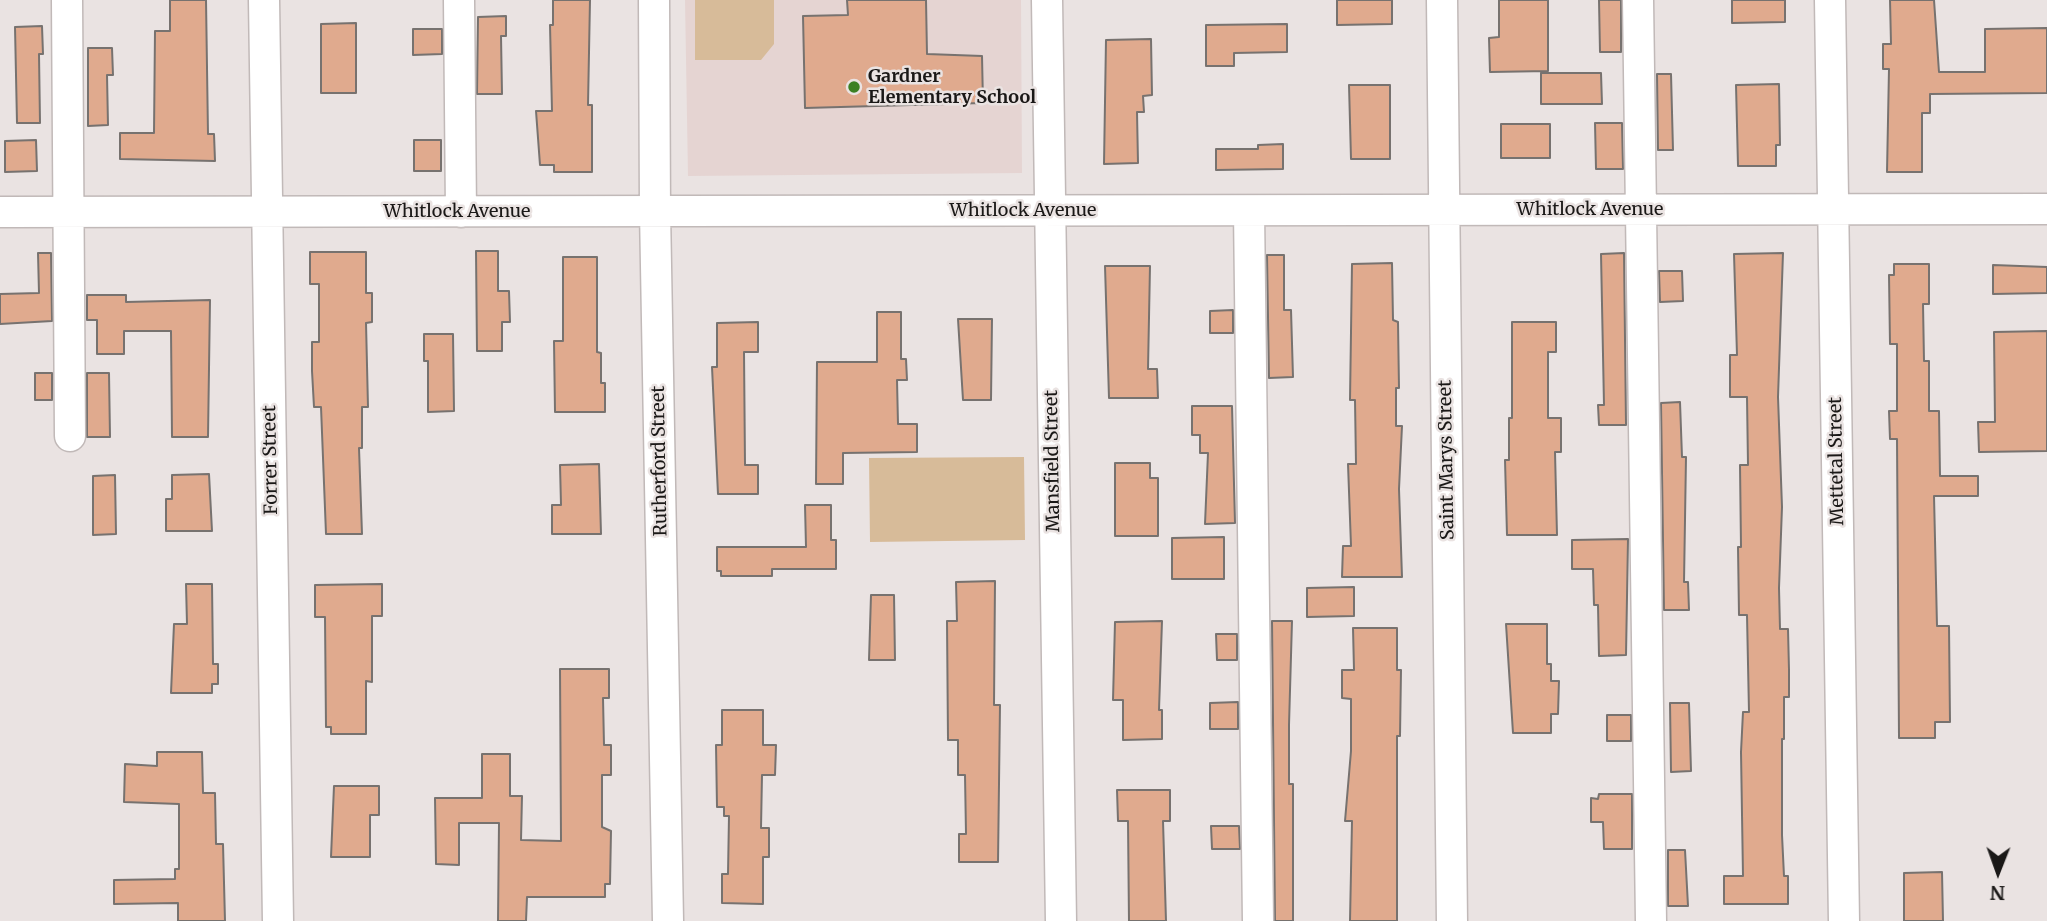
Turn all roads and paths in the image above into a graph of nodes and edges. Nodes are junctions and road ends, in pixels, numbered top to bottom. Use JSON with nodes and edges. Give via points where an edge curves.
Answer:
{"nodes":[{"id":1,"x":67,"y":0,"type":"edge"},
{"id":2,"x":264,"y":0,"type":"edge"},
{"id":3,"x":459,"y":0,"type":"edge"},
{"id":4,"x":654,"y":0,"type":"edge"},
{"id":5,"x":1047,"y":0,"type":"edge"},
{"id":6,"x":1442,"y":0,"type":"edge"},
{"id":7,"x":1638,"y":0,"type":"edge"},
{"id":8,"x":1830,"y":0,"type":"edge"},
{"id":9,"x":2047,"y":209,"type":"edge"},
{"id":10,"x":1444,"y":210,"type":"junction"},
{"id":11,"x":1640,"y":210,"type":"junction"},
{"id":12,"x":1833,"y":210,"type":"junction"},
{"id":13,"x":655,"y":211,"type":"junction"},
{"id":14,"x":1049,"y":211,"type":"junction"},
{"id":15,"x":1249,"y":211,"type":"junction"},
{"id":16,"x":0,"y":212,"type":"edge"},
{"id":17,"x":68,"y":212,"type":"junction"},
{"id":18,"x":268,"y":212,"type":"junction"},
{"id":19,"x":461,"y":212,"type":"junction"},
{"id":20,"x":70,"y":436,"type":"dead end"},
{"id":21,"x":278,"y":921,"type":"edge"},
{"id":22,"x":668,"y":921,"type":"edge"},
{"id":23,"x":1061,"y":921,"type":"edge"},
{"id":24,"x":1258,"y":921,"type":"edge"},
{"id":25,"x":1452,"y":921,"type":"edge"},
{"id":26,"x":1651,"y":921,"type":"edge"},
{"id":27,"x":1844,"y":921,"type":"edge"}],
"edges":[{"from":1,"to":17,"type":"street"},
{"from":2,"to":18,"type":"street","name":"Forrer Street"},
{"from":3,"to":19,"type":"street"},
{"from":4,"to":13,"type":"street","name":"Rutherford Street"},
{"from":5,"to":14,"type":"street","name":"Mansfield Street"},
{"from":6,"to":10,"type":"street","name":"Saint Marys Street"},
{"from":7,"to":11,"type":"street"},
{"from":8,"to":12,"type":"street","name":"Mettetal Street"},
{"from":9,"to":12,"type":"street","name":"Whitlock Avenue"},
{"from":10,"to":11,"type":"street","name":"Whitlock Avenue"},
{"from":10,"to":15,"type":"street","name":"Whitlock Avenue"},
{"from":10,"to":25,"type":"street","name":"Saint Marys Street"},
{"from":11,"to":12,"type":"street","name":"Whitlock Avenue"},
{"from":11,"to":26,"type":"street"},
{"from":12,"to":27,"type":"street","name":"Mettetal Street"},
{"from":13,"to":14,"type":"street","name":"Whitlock Avenue"},
{"from":13,"to":19,"type":"street","name":"Whitlock Avenue"},
{"from":13,"to":22,"type":"street","name":"Rutherford Street"},
{"from":14,"to":15,"type":"street","name":"Whitlock Avenue"},
{"from":14,"to":23,"type":"street","name":"Mansfield Street"},
{"from":15,"to":24,"type":"street"},
{"from":16,"to":17,"type":"street","name":"Whitlock Avenue"},
{"from":17,"to":18,"type":"street","name":"Whitlock Avenue"},
{"from":17,"to":20,"type":"street"},
{"from":18,"to":19,"type":"street","name":"Whitlock Avenue"},
{"from":18,"to":21,"type":"street","name":"Forrer Street"}]}
